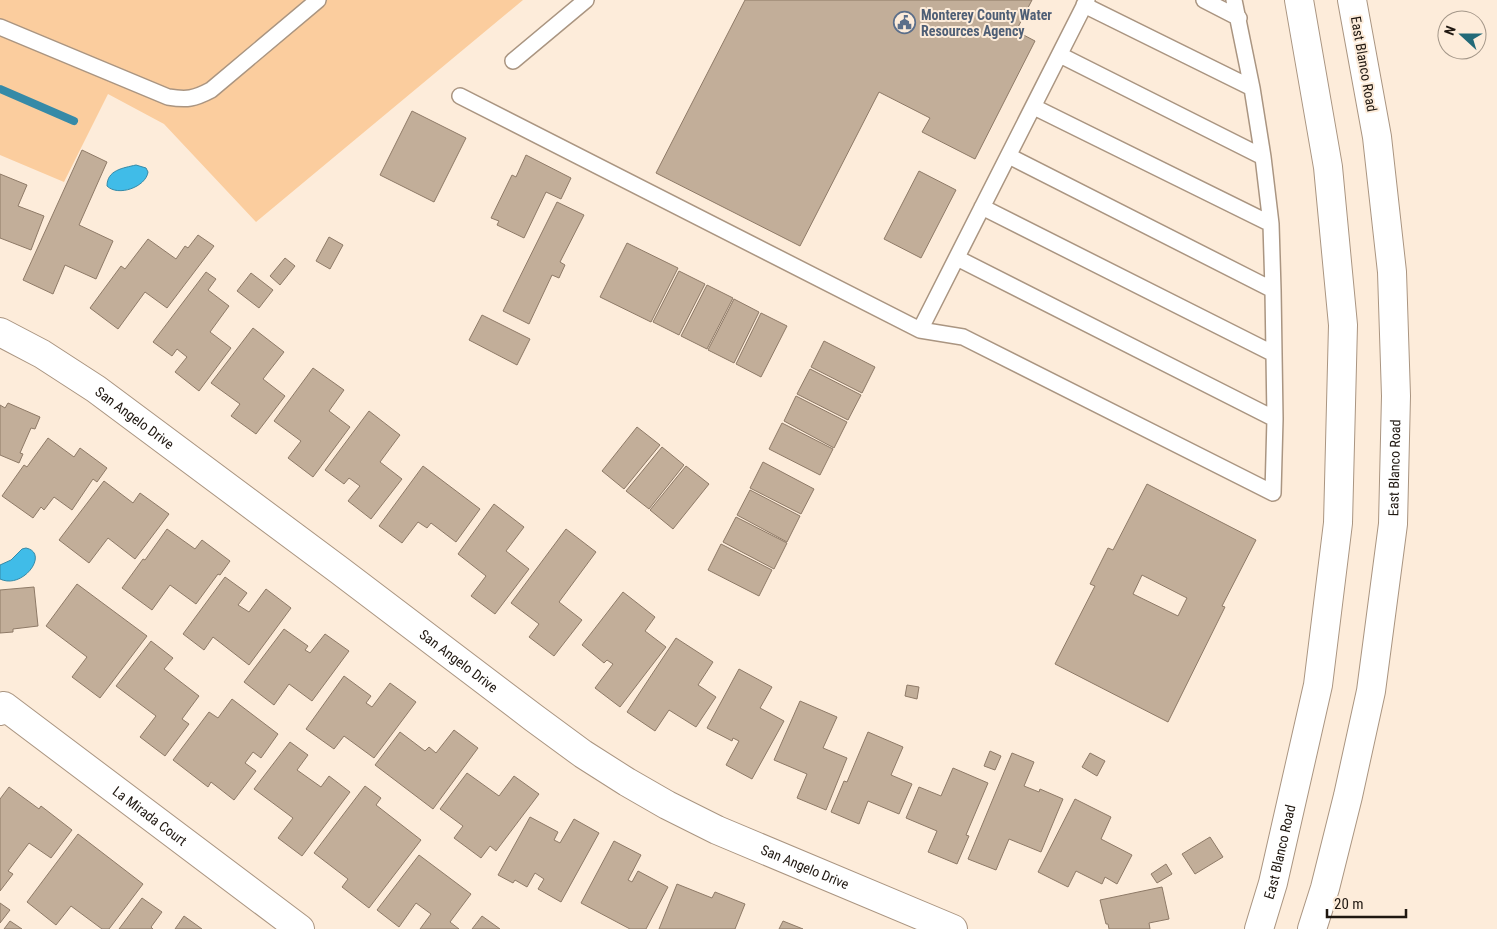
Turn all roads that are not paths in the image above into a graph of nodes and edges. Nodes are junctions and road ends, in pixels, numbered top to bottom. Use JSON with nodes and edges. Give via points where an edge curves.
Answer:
{"nodes":[{"id":1,"x":318,"y":0,"type":"edge"},
{"id":2,"x":586,"y":0,"type":"edge"},
{"id":3,"x":1204,"y":0,"type":"edge"},
{"id":4,"x":1234,"y":0,"type":"edge"},
{"id":5,"x":1299,"y":0,"type":"edge"},
{"id":6,"x":1352,"y":0,"type":"edge"},
{"id":7,"x":1086,"y":3,"type":"edge"},
{"id":8,"x":1239,"y":18,"type":"junction"},
{"id":9,"x":0,"y":27,"type":"edge"},
{"id":10,"x":1060,"y":55,"type":"junction"},
{"id":11,"x":513,"y":61,"type":"dead end"},
{"id":12,"x":1252,"y":88,"type":"junction"},
{"id":13,"x":460,"y":96,"type":"dead end"},
{"id":14,"x":1034,"y":107,"type":"junction"},
{"id":15,"x":1009,"y":156,"type":"junction"},
{"id":16,"x":1264,"y":157,"type":"junction"},
{"id":17,"x":982,"y":207,"type":"junction"},
{"id":18,"x":1271,"y":224,"type":"junction"},
{"id":19,"x":957,"y":258,"type":"junction"},
{"id":20,"x":1273,"y":290,"type":"junction"},
{"id":21,"x":920,"y":330,"type":"junction"},
{"id":22,"x":0,"y":332,"type":"edge"},
{"id":23,"x":1274,"y":354,"type":"junction"},
{"id":24,"x":1275,"y":419,"type":"junction"},
{"id":25,"x":0,"y":711,"type":"edge"},
{"id":26,"x":300,"y":929,"type":"edge"},
{"id":27,"x":953,"y":929,"type":"edge"},
{"id":28,"x":1259,"y":929,"type":"edge"},
{"id":29,"x":1312,"y":929,"type":"edge"}],
"edges":[{"from":1,"to":9,"type":"lane","via":[[211,90],[183,100],[168,97]]},
{"from":2,"to":11,"type":"lane"},
{"from":3,"to":8,"type":"lane"},
{"from":4,"to":8,"type":"lane"},
{"from":5,"to":28,"type":"main road","name":"East Blanco Road","via":[[1328,168],[1343,325],[1338,524],[1318,686]]},
{"from":6,"to":29,"type":"main road","name":"East Blanco Road","via":[[1377,137],[1392,272],[1396,396],[1393,524],[1371,691],[1348,796]]},
{"from":7,"to":10,"type":"lane"},
{"from":7,"to":12,"type":"lane"},
{"from":8,"to":12,"type":"lane"},
{"from":10,"to":14,"type":"lane"},
{"from":10,"to":16,"type":"lane"},
{"from":12,"to":16,"type":"lane"},
{"from":13,"to":21,"type":"lane"},
{"from":14,"to":15,"type":"lane"},
{"from":14,"to":18,"type":"lane"},
{"from":15,"to":17,"type":"lane"},
{"from":15,"to":20,"type":"lane"},
{"from":16,"to":18,"type":"lane"},
{"from":17,"to":19,"type":"lane"},
{"from":17,"to":23,"type":"lane"},
{"from":18,"to":20,"type":"lane"},
{"from":19,"to":21,"type":"lane"},
{"from":19,"to":24,"type":"lane"},
{"from":20,"to":23,"type":"lane"},
{"from":21,"to":24,"type":"lane","via":[[963,337],[1273,493]]},
{"from":22,"to":27,"type":"main road","name":"San Angelo Drive","via":[[42,354],[96,389],[540,723],[620,778],[717,830]]},
{"from":23,"to":24,"type":"lane"},
{"from":25,"to":26,"type":"main road","name":"La Mirada Court","via":[[4,706]]}]}
